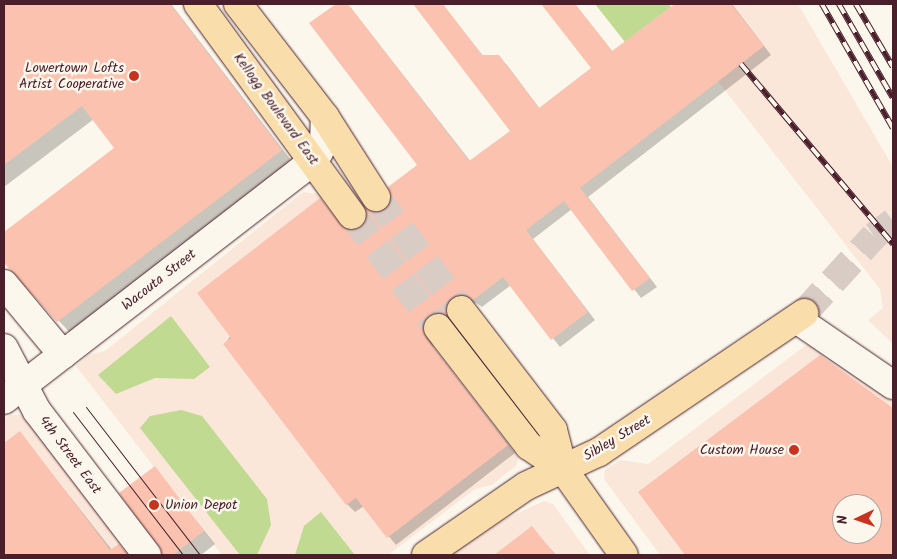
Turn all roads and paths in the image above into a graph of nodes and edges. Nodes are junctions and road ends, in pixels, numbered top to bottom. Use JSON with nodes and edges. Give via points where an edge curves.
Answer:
{"nodes":[{"id":1,"x":198,"y":4,"type":"edge"},
{"id":2,"x":238,"y":4,"type":"edge"},
{"id":3,"x":325,"y":117,"type":"junction"},
{"id":4,"x":315,"y":160,"type":"junction"},
{"id":5,"x":376,"y":197,"type":"tunnel mouth"},
{"id":6,"x":352,"y":215,"type":"tunnel mouth"},
{"id":7,"x":4,"y":284,"type":"edge"},
{"id":8,"x":461,"y":310,"type":"tunnel mouth"},
{"id":9,"x":801,"y":316,"type":"joint"},
{"id":10,"x":438,"y":328,"type":"tunnel mouth"},
{"id":11,"x":4,"y":348,"type":"edge"},
{"id":12,"x":63,"y":355,"type":"junction"},
{"id":13,"x":893,"y":385,"type":"edge"},
{"id":14,"x":14,"y":392,"type":"edge"},
{"id":15,"x":563,"y":469,"type":"junction"},
{"id":16,"x":147,"y":555,"type":"edge"},
{"id":17,"x":426,"y":555,"type":"edge"},
{"id":18,"x":624,"y":555,"type":"edge"}],
"edges":[{"from":1,"to":4,"type":"main road","name":"Kellogg Boulevard East"},
{"from":2,"to":3,"type":"main road"},
{"from":3,"to":4,"type":"street","via":[[324,142]]},
{"from":3,"to":5,"type":"main road"},
{"from":4,"to":6,"type":"main road","name":"Kellogg Boulevard East"},
{"from":4,"to":12,"type":"street","name":"Wacouta Street"},
{"from":7,"to":12,"type":"street"},
{"from":8,"to":15,"type":"main road","via":[[553,430]]},
{"from":9,"to":13,"type":"street"},
{"from":9,"to":15,"type":"main road","name":"Sibley Street","via":[[599,452]]},
{"from":10,"to":15,"type":"main road","via":[[529,446]]},
{"from":11,"to":14,"type":"street","name":"4th Street East"},
{"from":12,"to":14,"type":"street","name":"Wacouta Street"},
{"from":14,"to":16,"type":"street","name":"4th Street East","via":[[37,411]]},
{"from":15,"to":17,"type":"main road","name":"Sibley Street","via":[[526,486]]},
{"from":15,"to":18,"type":"main road"}]}
